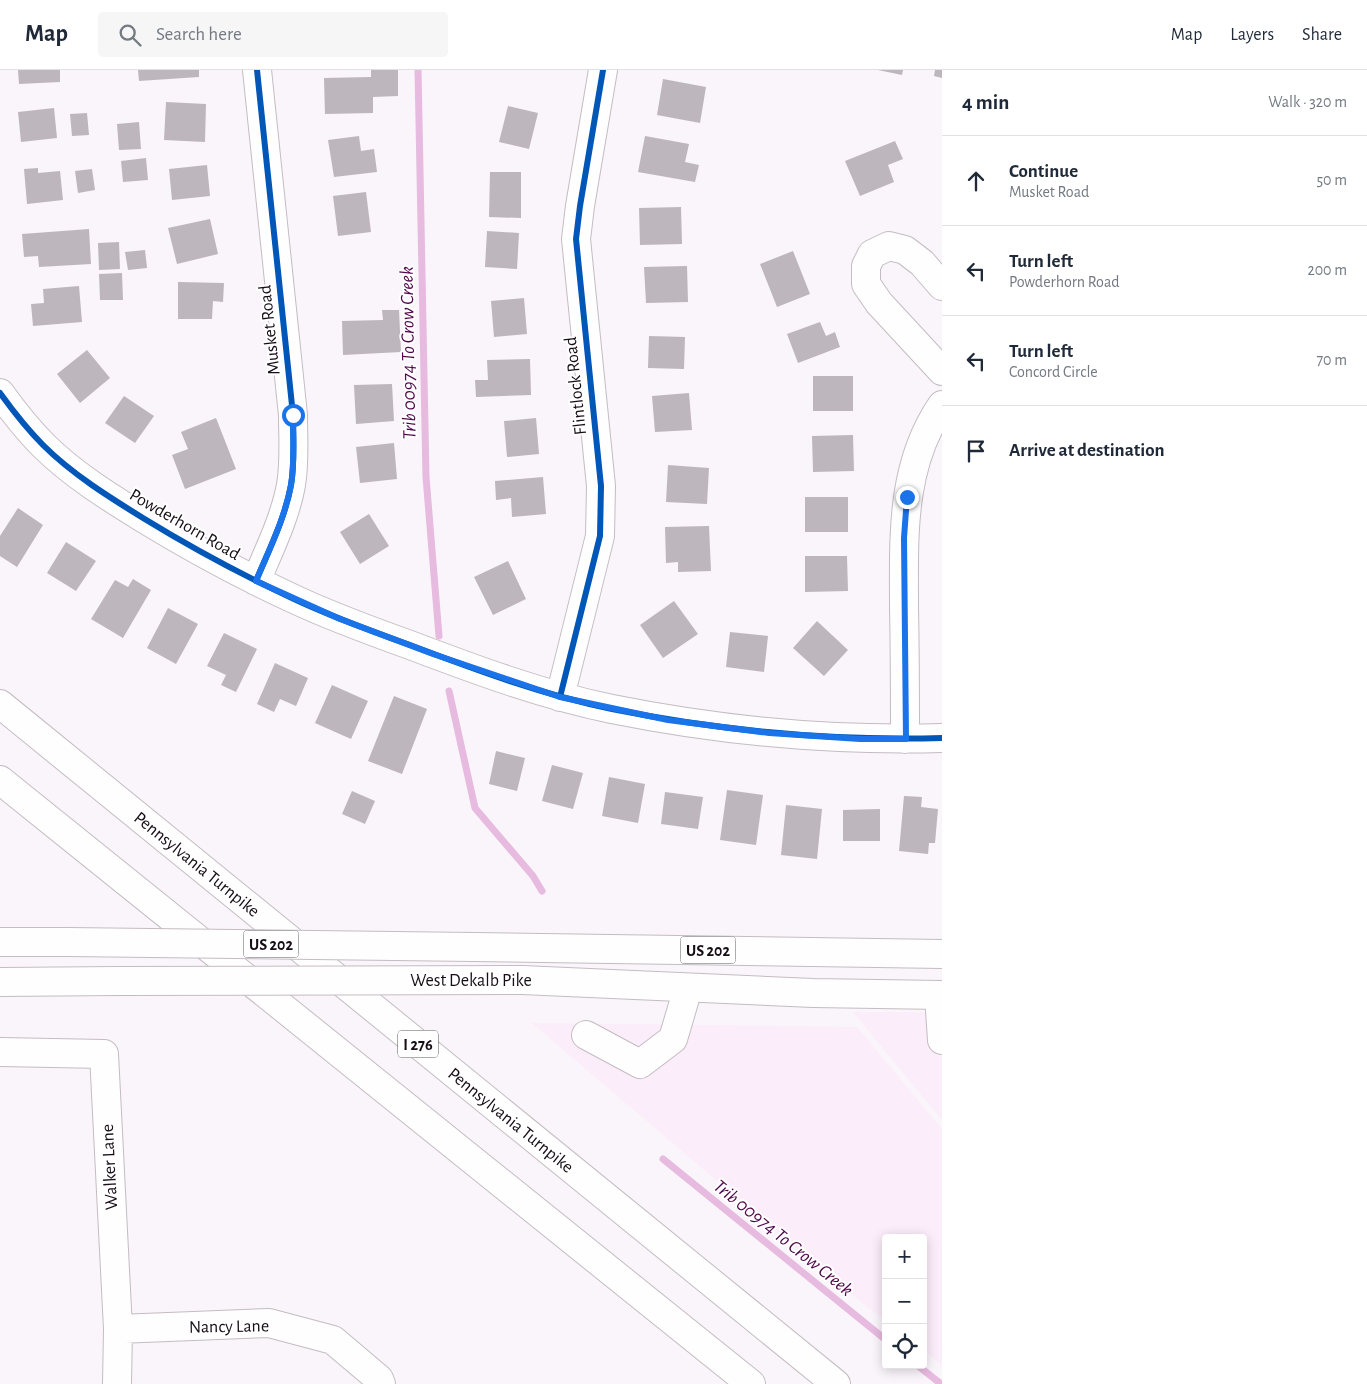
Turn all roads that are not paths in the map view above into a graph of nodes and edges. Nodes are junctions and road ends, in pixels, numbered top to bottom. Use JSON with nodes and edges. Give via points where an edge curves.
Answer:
{"nodes":[{"id":1,"x":257,"y":70,"type":"edge"},
{"id":2,"x":603,"y":70,"type":"edge"},
{"id":3,"x":942,"y":286,"type":"edge"},
{"id":4,"x":942,"y":371,"type":"edge"},
{"id":5,"x":0,"y":393,"type":"edge"},
{"id":6,"x":942,"y":405,"type":"edge"},
{"id":7,"x":256,"y":581,"type":"junction"},
{"id":8,"x":560,"y":697,"type":"junction"},
{"id":9,"x":0,"y":704,"type":"edge"},
{"id":10,"x":942,"y":738,"type":"edge"},
{"id":11,"x":906,"y":739,"type":"junction"},
{"id":12,"x":4,"y":784,"type":"edge"},
{"id":13,"x":0,"y":942,"type":"edge"},
{"id":14,"x":942,"y":954,"type":"edge"},
{"id":15,"x":0,"y":982,"type":"edge"},
{"id":16,"x":688,"y":988,"type":"junction"},
{"id":17,"x":941,"y":995,"type":"edge"},
{"id":18,"x":586,"y":1035,"type":"dead end"},
{"id":19,"x":942,"y":1040,"type":"edge"},
{"id":20,"x":0,"y":1052,"type":"edge"},
{"id":21,"x":118,"y":1329,"type":"junction"},
{"id":22,"x":117,"y":1384,"type":"edge"},
{"id":23,"x":381,"y":1384,"type":"edge"},
{"id":24,"x":751,"y":1384,"type":"edge"},
{"id":25,"x":836,"y":1384,"type":"edge"}],
"edges":[{"from":1,"to":7,"type":"main road","name":"Musket Road","via":[[294,450],[291,485],[284,513]]},
{"from":2,"to":8,"type":"main road","name":"Flintlock Road","via":[[576,239],[601,486],[601,520],[595,562]]},
{"from":3,"to":4,"type":"main road","via":[[922,263],[904,250],[889,246],[872,254],[866,266],[866,284],[879,303]]},
{"from":5,"to":7,"type":"main road","name":"Powderhorn Road","via":[[44,446],[81,476],[172,536]]},
{"from":6,"to":11,"type":"main road","via":[[923,439],[907,497],[904,538]]},
{"from":7,"to":8,"type":"main road","name":"Powderhorn Road","via":[[340,619]]},
{"from":8,"to":11,"type":"main road","name":"Powderhorn Road","via":[[668,720],[769,733]]},
{"from":9,"to":25,"type":"main road","name":"Pennsylvania Turnpike","number":"I 276"},
{"from":10,"to":11,"type":"main road","name":"Powderhorn Road"},
{"from":12,"to":24,"type":"main road"},
{"from":13,"to":14,"type":"main road","name":"West Dekalb Pike","number":"US 202","bridge":true},
{"from":15,"to":16,"type":"main road","name":"West Dekalb Pike","number":"US 202","bridge":true,"via":[[522,980]]},
{"from":16,"to":17,"type":"main road","name":"West Dekalb Pike","number":"US 202"},
{"from":16,"to":18,"type":"main road","via":[[672,1038],[640,1064]]},
{"from":17,"to":19,"type":"main road"},
{"from":20,"to":21,"type":"main road","name":"Walker Lane","via":[[104,1054]]},
{"from":21,"to":22,"type":"main road","name":"Walker Lane"},
{"from":21,"to":23,"type":"main road","name":"Nancy Lane","via":[[269,1323],[333,1340]]}]}
